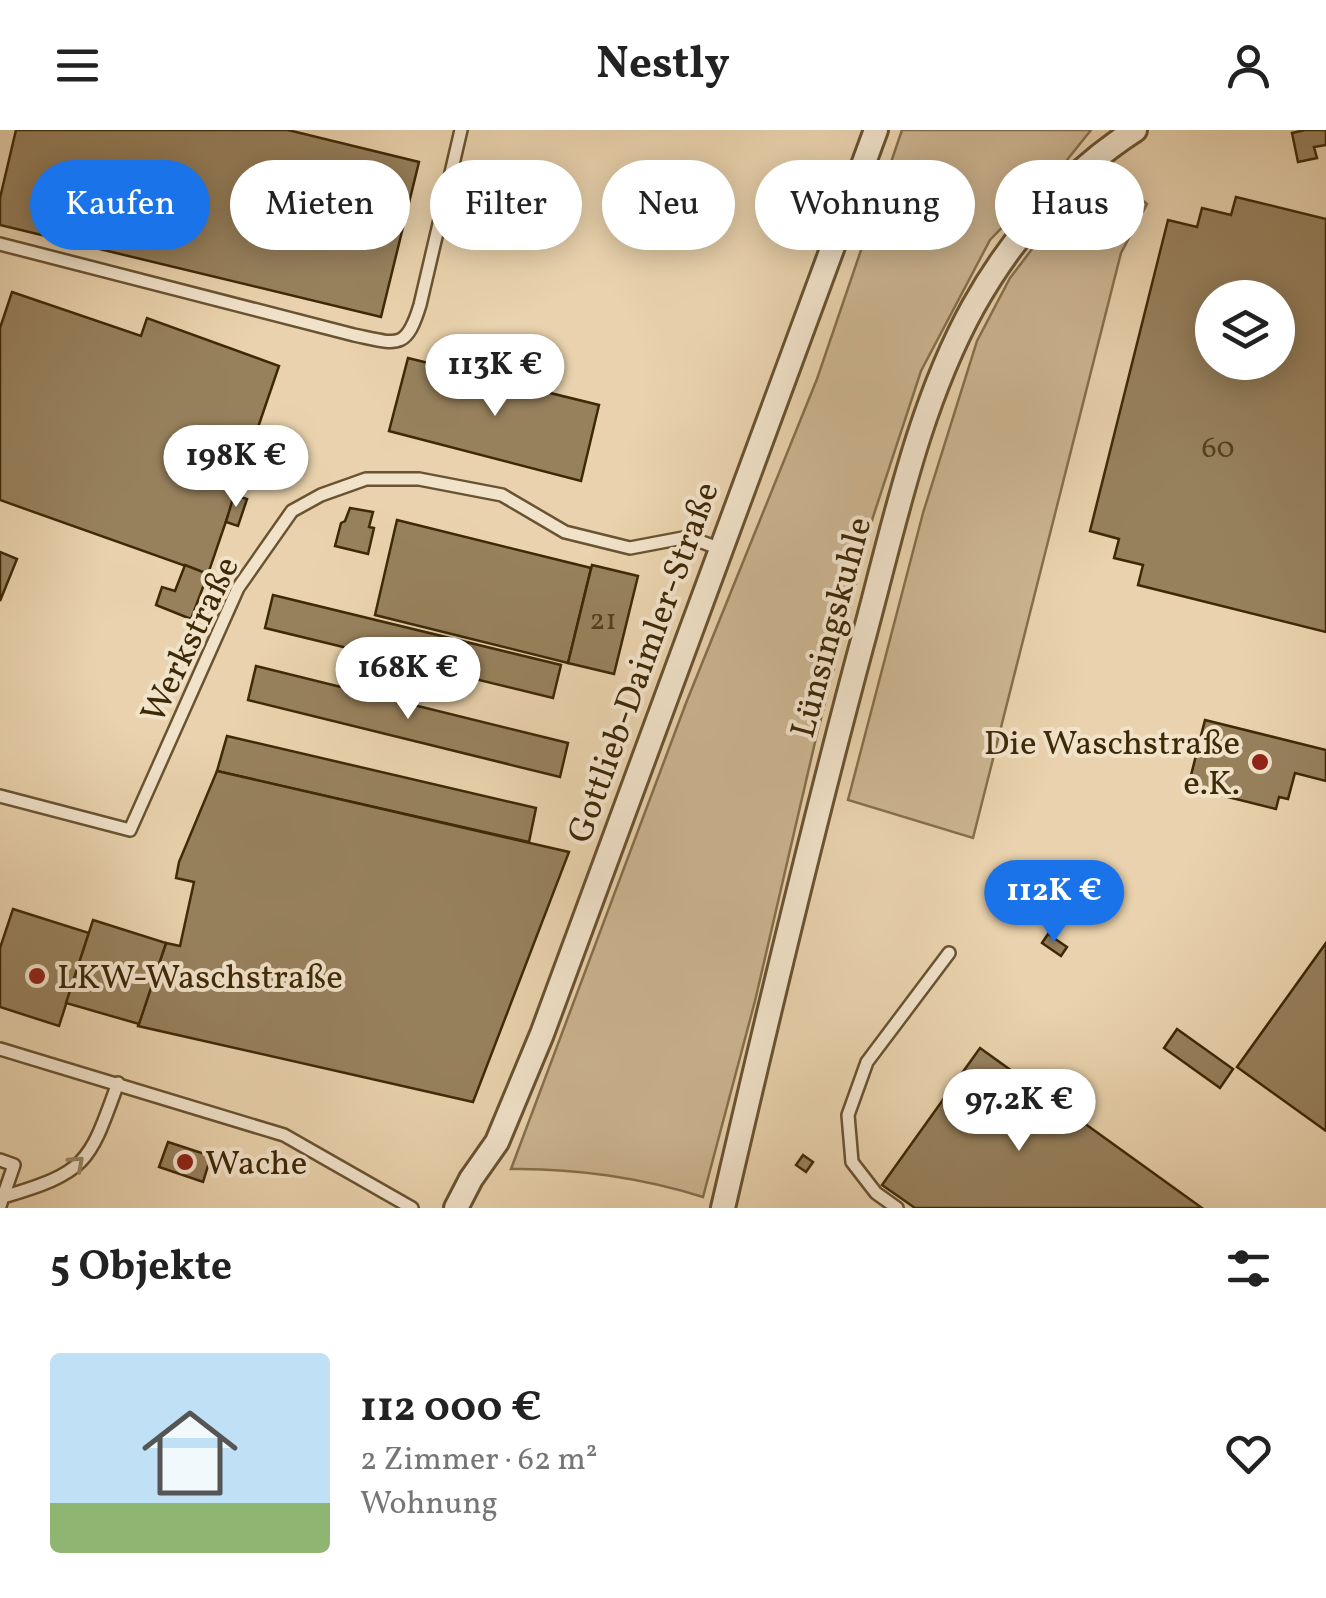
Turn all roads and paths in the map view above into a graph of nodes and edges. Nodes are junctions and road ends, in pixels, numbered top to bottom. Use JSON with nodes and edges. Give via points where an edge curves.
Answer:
{"nodes":[{"id":1,"x":461,"y":130,"type":"edge"},
{"id":2,"x":876,"y":130,"type":"edge"},
{"id":3,"x":1134,"y":130,"type":"edge"},
{"id":4,"x":0,"y":244,"type":"edge"},
{"id":5,"x":721,"y":549,"type":"junction"},
{"id":6,"x":0,"y":796,"type":"edge"},
{"id":7,"x":949,"y":953,"type":"dead end"},
{"id":8,"x":0,"y":1049,"type":"edge"},
{"id":9,"x":118,"y":1083,"type":"junction"},
{"id":10,"x":0,"y":1160,"type":"edge"},
{"id":11,"x":2,"y":1201,"type":"edge"},
{"id":12,"x":412,"y":1208,"type":"edge"},
{"id":13,"x":456,"y":1208,"type":"edge"},
{"id":14,"x":722,"y":1208,"type":"edge"},
{"id":15,"x":897,"y":1208,"type":"edge"}],
"edges":[{"from":1,"to":4,"type":"lane","via":[[420,304],[412,332],[401,340],[354,335]]},
{"from":2,"to":5,"type":"street","name":"Gottlieb-Daimler-Straße"},
{"from":3,"to":14,"type":"street","name":"Lünsingskuhle","via":[[1074,178],[1024,232],[973,307],[924,422],[814,822]]},
{"from":5,"to":6,"type":"lane","name":"Werkstraße","via":[[688,537],[630,548],[565,532],[502,495],[418,479],[366,480],[321,494],[292,512],[238,588],[130,830]]},
{"from":5,"to":13,"type":"street","name":"Gottlieb-Daimler-Straße","via":[[542,1034],[497,1142]]},
{"from":7,"to":15,"type":"lane","via":[[867,1062],[848,1114],[852,1162]]},
{"from":8,"to":9,"type":"lane"},
{"from":11,"to":9,"type":"lane","one_way":true,"via":[[78,1167],[95,1145]]},
{"from":9,"to":12,"type":"lane","via":[[284,1136]]},
{"from":10,"to":11,"type":"lane","via":[[14,1165]]}]}
